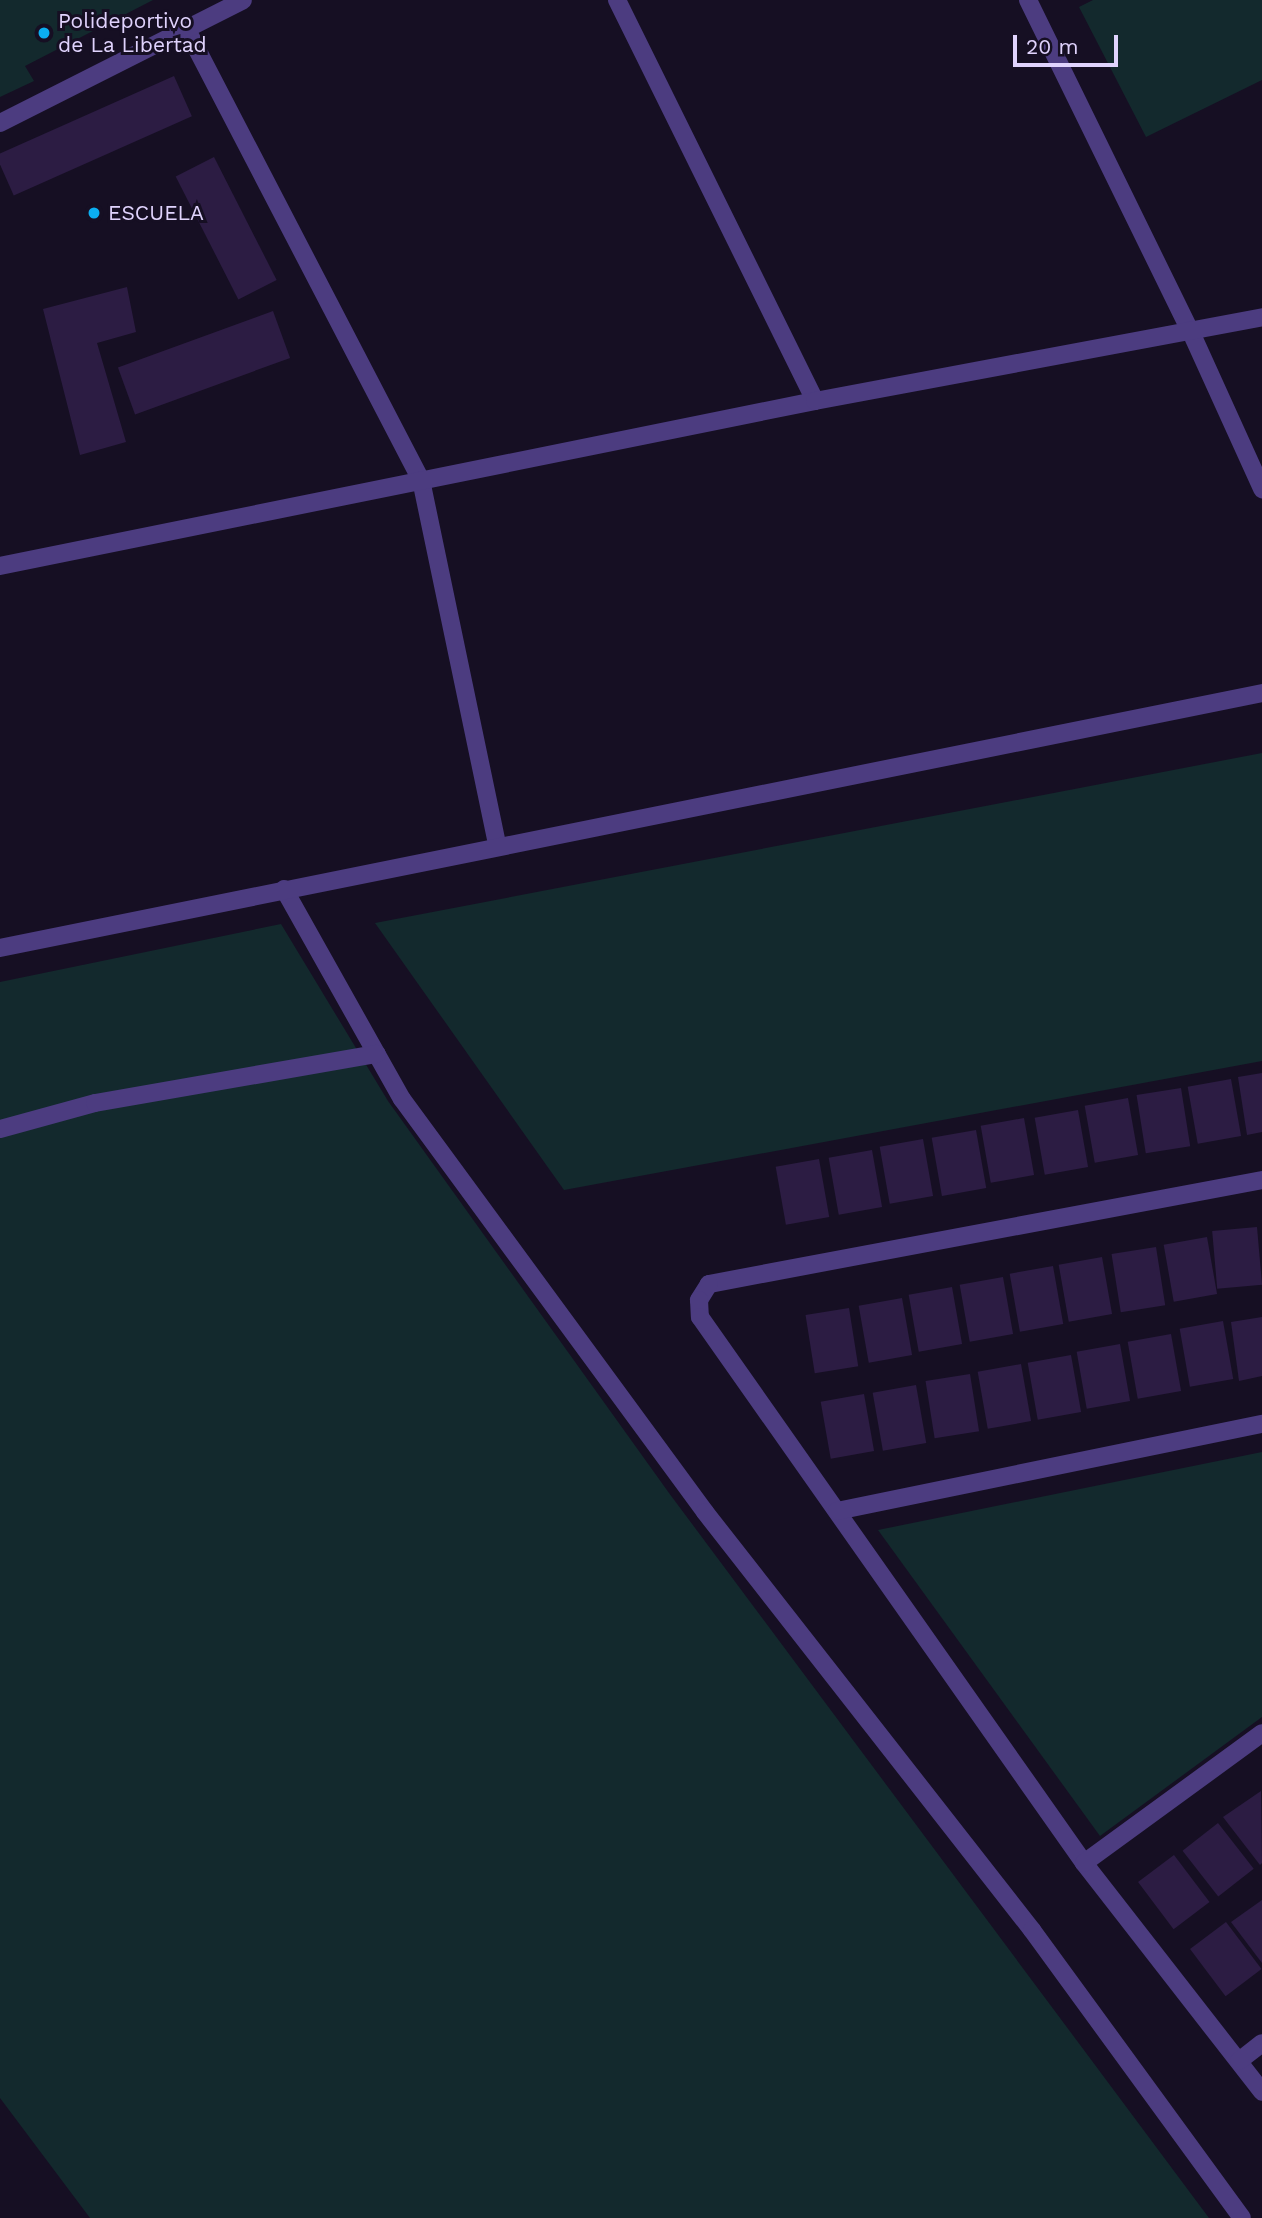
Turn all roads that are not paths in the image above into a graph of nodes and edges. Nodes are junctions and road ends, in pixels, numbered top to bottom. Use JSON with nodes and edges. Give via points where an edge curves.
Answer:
{"nodes":[{"id":1,"x":243,"y":0,"type":"edge"},
{"id":2,"x":617,"y":0,"type":"edge"},
{"id":3,"x":1028,"y":0,"type":"edge"},
{"id":4,"x":187,"y":30,"type":"junction"},
{"id":5,"x":0,"y":123,"type":"edge"},
{"id":6,"x":1262,"y":317,"type":"edge"},
{"id":7,"x":1190,"y":330,"type":"junction"},
{"id":8,"x":815,"y":401,"type":"junction"},
{"id":9,"x":421,"y":480,"type":"junction"},
{"id":10,"x":1262,"y":489,"type":"edge"},
{"id":11,"x":0,"y":566,"type":"edge"},
{"id":12,"x":1262,"y":693,"type":"edge"},
{"id":13,"x":496,"y":845,"type":"junction"},
{"id":14,"x":284,"y":889,"type":"junction"},
{"id":15,"x":0,"y":948,"type":"edge"},
{"id":16,"x":377,"y":1054,"type":"junction"},
{"id":17,"x":0,"y":1129,"type":"edge"},
{"id":18,"x":1262,"y":1180,"type":"edge"},
{"id":19,"x":1262,"y":1424,"type":"edge"},
{"id":20,"x":837,"y":1511,"type":"junction"},
{"id":21,"x":1262,"y":1733,"type":"edge"},
{"id":22,"x":1084,"y":1863,"type":"junction"},
{"id":23,"x":1262,"y":2043,"type":"edge"},
{"id":24,"x":1240,"y":2061,"type":"junction"},
{"id":25,"x":1262,"y":2092,"type":"edge"},
{"id":26,"x":1242,"y":2218,"type":"edge"}],
"edges":[{"from":1,"to":4,"type":"street"},
{"from":2,"to":8,"type":"street"},
{"from":3,"to":7,"type":"street"},
{"from":4,"to":5,"type":"street"},
{"from":4,"to":9,"type":"street"},
{"from":6,"to":7,"type":"street"},
{"from":7,"to":8,"type":"street"},
{"from":7,"to":10,"type":"street"},
{"from":8,"to":9,"type":"street"},
{"from":9,"to":11,"type":"street"},
{"from":9,"to":13,"type":"street"},
{"from":12,"to":13,"type":"street"},
{"from":13,"to":14,"type":"street"},
{"from":14,"to":15,"type":"street"},
{"from":14,"to":16,"type":"street"},
{"from":16,"to":17,"type":"street","via":[[95,1104]]},
{"from":16,"to":26,"type":"street","via":[[402,1099],[705,1513],[1032,1930]]},
{"from":18,"to":20,"type":"street","via":[[709,1284],[699,1300],[700,1317]]},
{"from":19,"to":20,"type":"street"},
{"from":20,"to":22,"type":"street"},
{"from":21,"to":22,"type":"street"},
{"from":22,"to":24,"type":"street"},
{"from":23,"to":24,"type":"street"},
{"from":24,"to":25,"type":"street"}]}
